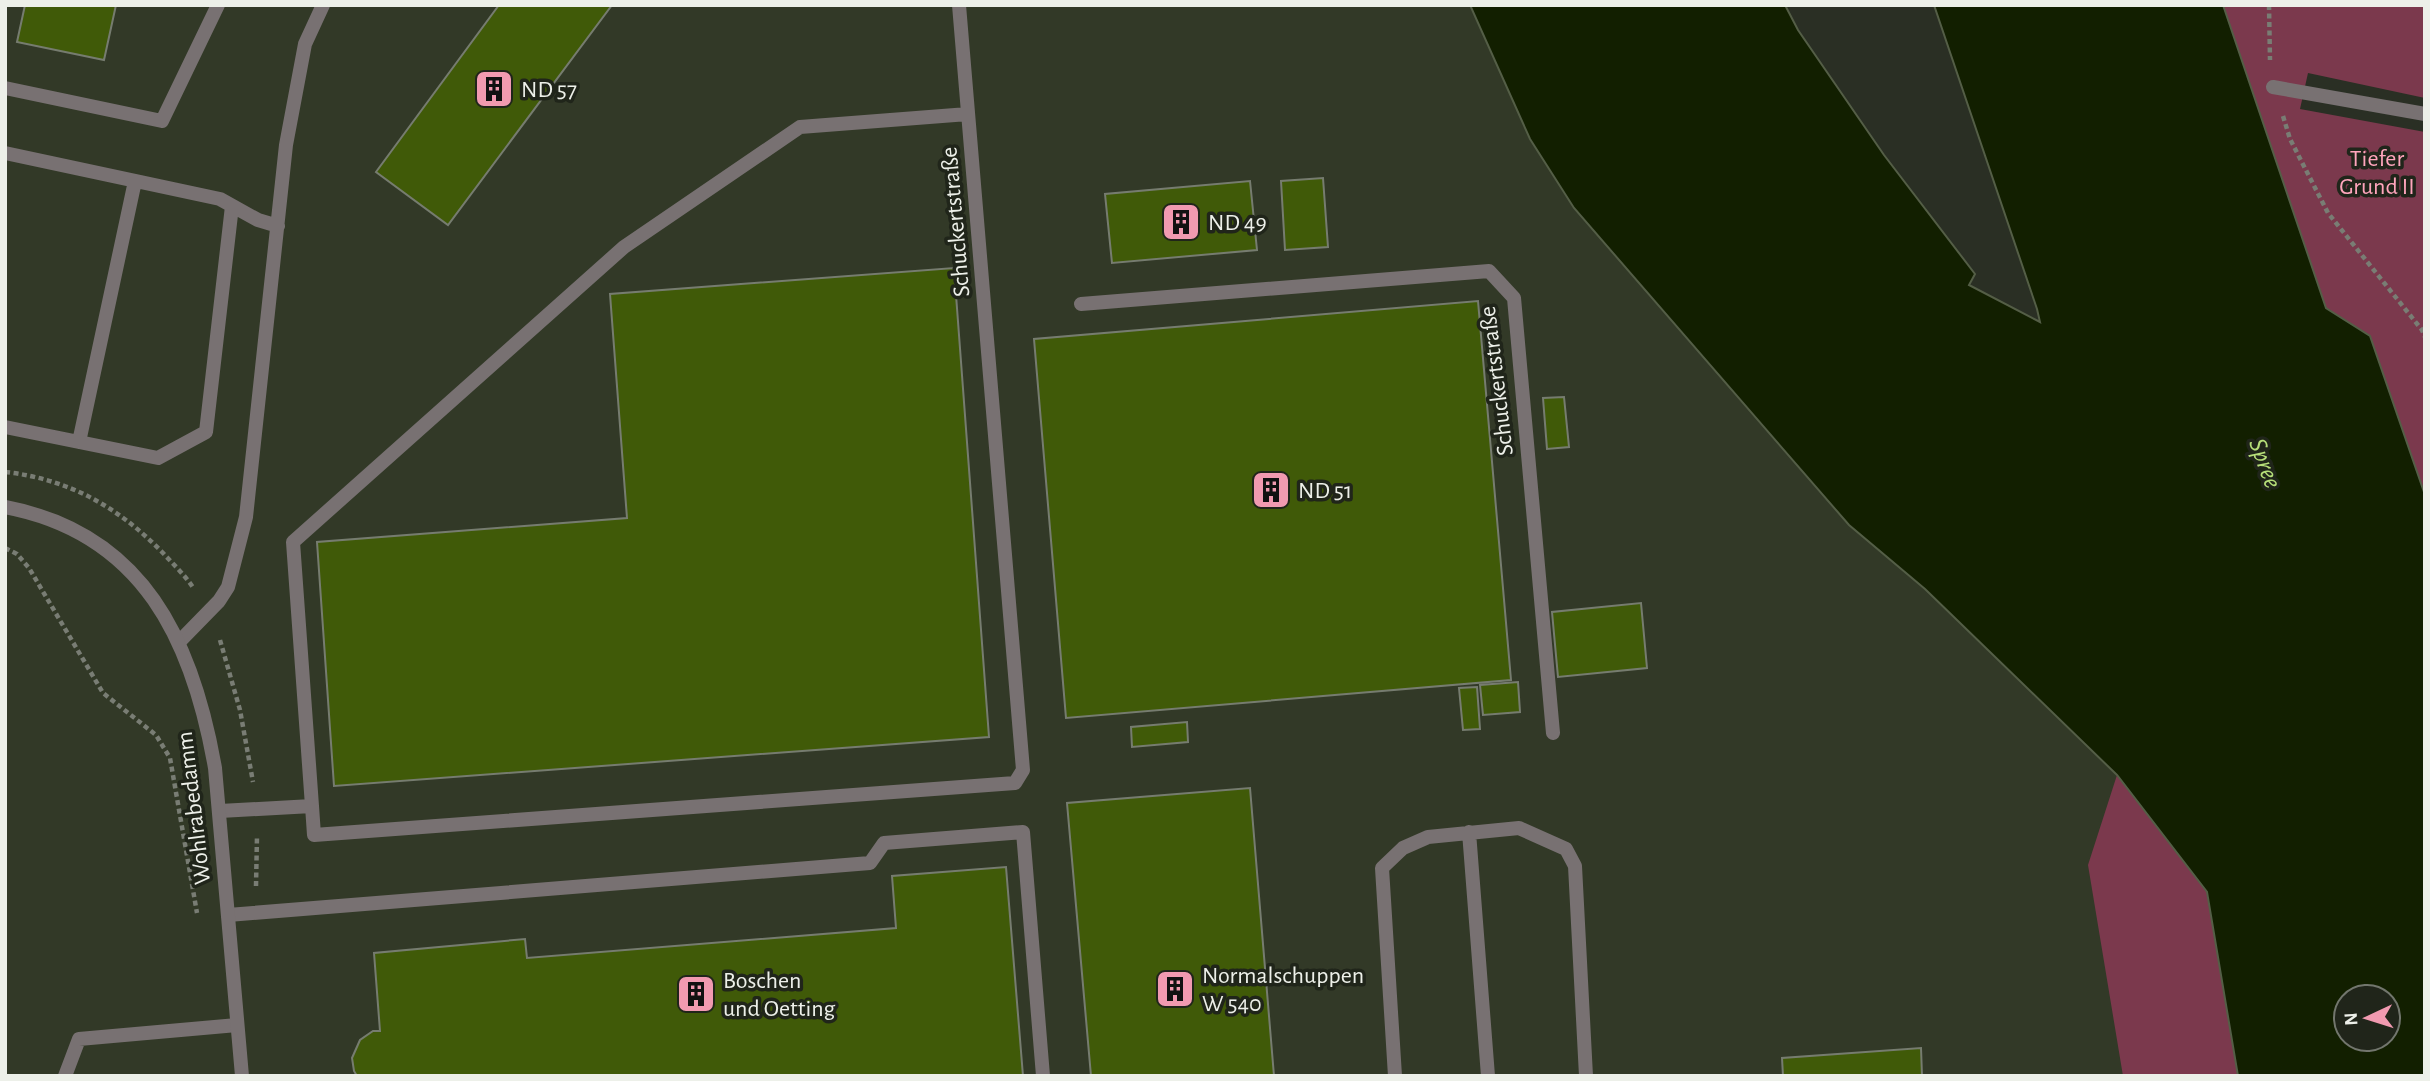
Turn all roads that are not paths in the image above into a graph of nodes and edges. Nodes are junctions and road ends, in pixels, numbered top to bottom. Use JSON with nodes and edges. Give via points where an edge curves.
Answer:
{"nodes":[{"id":1,"x":218,"y":5,"type":"edge"},
{"id":2,"x":323,"y":5,"type":"edge"},
{"id":3,"x":959,"y":5,"type":"edge"},
{"id":4,"x":2273,"y":87,"type":"dead end"},
{"id":5,"x":5,"y":88,"type":"edge"},
{"id":6,"x":968,"y":114,"type":"junction"},
{"id":7,"x":2425,"y":114,"type":"edge"},
{"id":8,"x":5,"y":153,"type":"edge"},
{"id":9,"x":135,"y":181,"type":"junction"},
{"id":10,"x":232,"y":206,"type":"junction"},
{"id":11,"x":278,"y":226,"type":"junction"},
{"id":12,"x":1081,"y":304,"type":"dead end"},
{"id":13,"x":5,"y":428,"type":"edge"},
{"id":14,"x":79,"y":442,"type":"junction"},
{"id":15,"x":5,"y":507,"type":"edge"},
{"id":16,"x":179,"y":642,"type":"junction"},
{"id":17,"x":1553,"y":733,"type":"dead end"},
{"id":18,"x":313,"y":806,"type":"junction"},
{"id":19,"x":220,"y":811,"type":"junction"},
{"id":20,"x":1469,"y":832,"type":"junction"},
{"id":21,"x":228,"y":915,"type":"junction"},
{"id":22,"x":237,"y":1025,"type":"junction"},
{"id":23,"x":65,"y":1076,"type":"edge"},
{"id":24,"x":242,"y":1076,"type":"edge"},
{"id":25,"x":1043,"y":1076,"type":"edge"},
{"id":26,"x":1395,"y":1076,"type":"edge"},
{"id":27,"x":1488,"y":1076,"type":"edge"},
{"id":28,"x":1586,"y":1076,"type":"edge"}],
"edges":[{"from":1,"to":5,"type":"street","via":[[162,121]]},
{"from":2,"to":11,"type":"street","via":[[305,44],[286,145]]},
{"from":3,"to":6,"type":"street","name":"Schuckertstraße"},
{"from":4,"to":7,"type":"street"},
{"from":6,"to":18,"type":"street","via":[[800,127],[624,247],[293,542]]},
{"from":6,"to":18,"type":"street","name":"Schuckertstraße","via":[[1023,771],[1015,783],[314,835]]},
{"from":8,"to":9,"type":"street"},
{"from":9,"to":10,"type":"street","via":[[220,199]]},
{"from":9,"to":14,"type":"street"},
{"from":10,"to":11,"type":"street"},
{"from":10,"to":14,"type":"street","via":[[206,432],[158,458]]},
{"from":11,"to":16,"type":"street","via":[[246,517],[228,587]]},
{"from":12,"to":17,"type":"street","name":"Schuckertstraße","via":[[1489,271],[1514,298]]},
{"from":13,"to":14,"type":"street"},
{"from":15,"to":16,"type":"street","name":"Wohlrabedamm","via":[[26,511],[95,542],[127,566],[157,602]]},
{"from":16,"to":19,"type":"street","name":"Wohlrabedamm","via":[[208,725]]},
{"from":18,"to":19,"type":"street"},
{"from":19,"to":21,"type":"street","name":"Wohlrabedamm"},
{"from":20,"to":26,"type":"street","via":[[1428,837],[1403,848],[1382,868]]},
{"from":20,"to":27,"type":"street"},
{"from":20,"to":28,"type":"street","via":[[1519,828],[1566,849],[1575,866]]},
{"from":21,"to":22,"type":"street","name":"Wohlrabedamm"},
{"from":21,"to":25,"type":"street","via":[[870,863],[884,843],[1023,832]]},
{"from":22,"to":23,"type":"street","via":[[79,1039]]},
{"from":22,"to":24,"type":"street","name":"Wohlrabedamm"}]}
